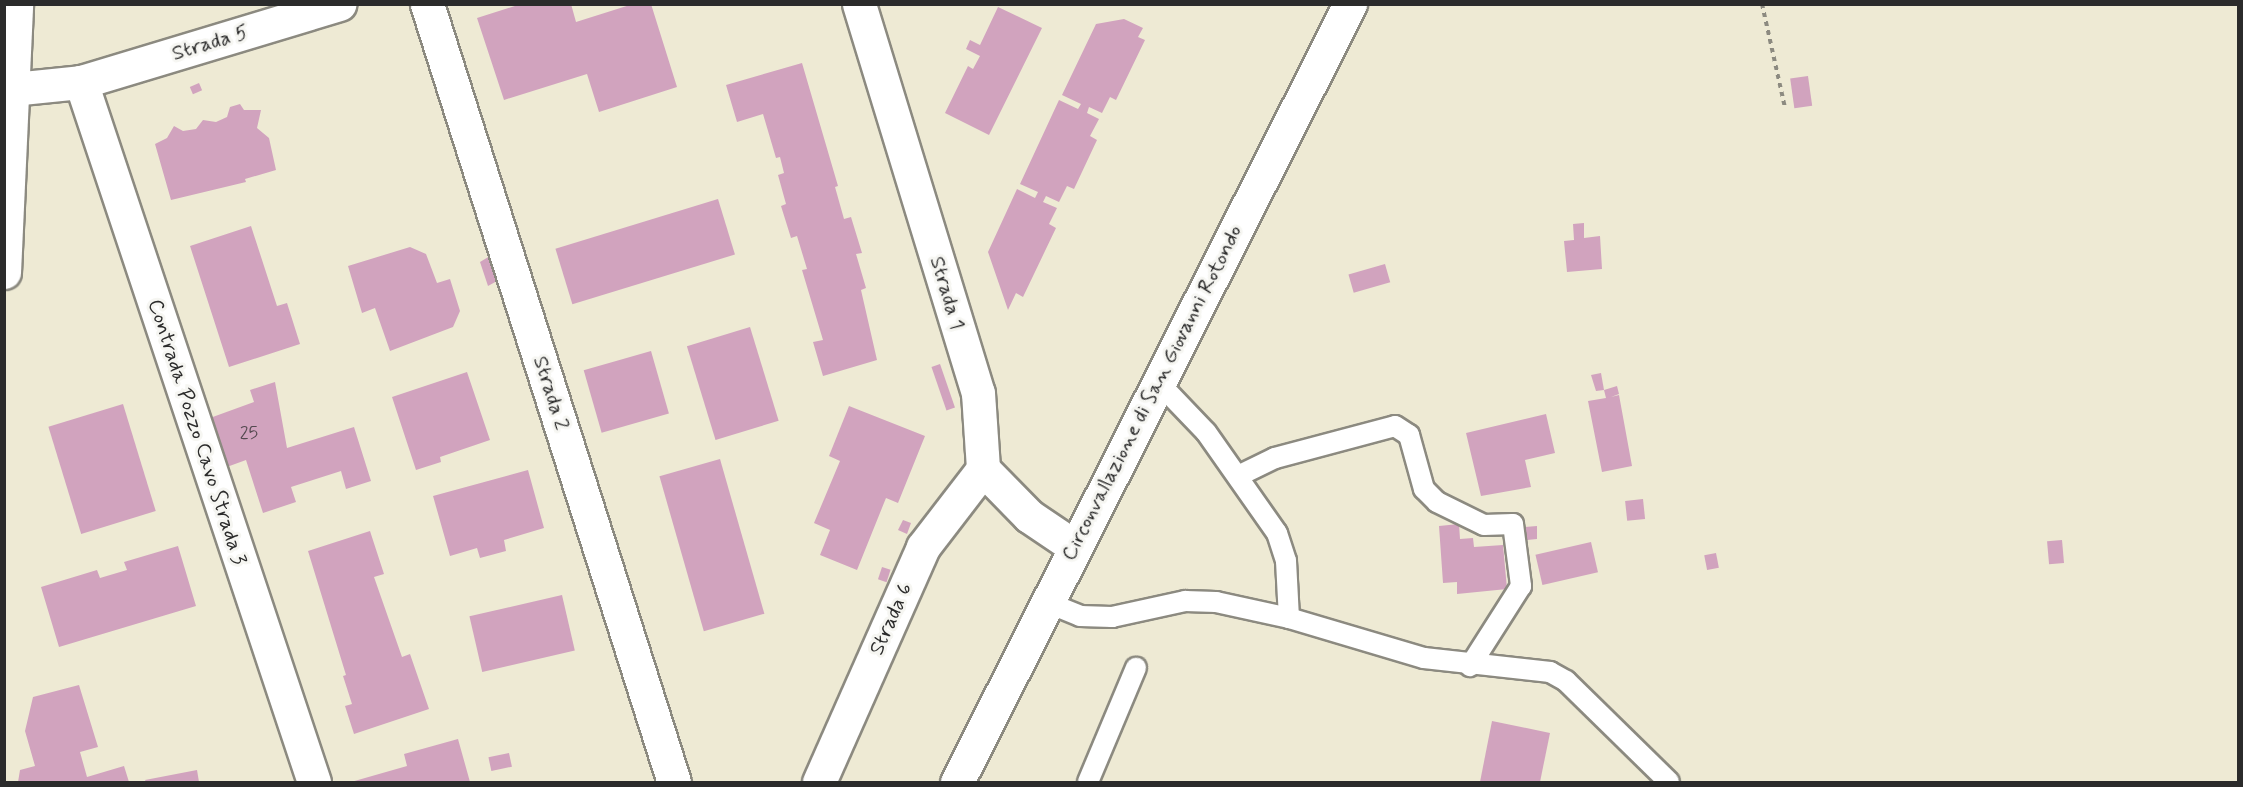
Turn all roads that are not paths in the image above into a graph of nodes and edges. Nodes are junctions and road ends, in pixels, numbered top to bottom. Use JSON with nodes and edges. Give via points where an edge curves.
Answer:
{"nodes":[{"id":1,"x":16,"y":4,"type":"edge"},
{"id":2,"x":339,"y":4,"type":"edge"},
{"id":3,"x":427,"y":4,"type":"edge"},
{"id":4,"x":859,"y":4,"type":"edge"},
{"id":5,"x":1350,"y":4,"type":"edge"},
{"id":6,"x":81,"y":82,"type":"junction"},
{"id":7,"x":12,"y":90,"type":"junction"},
{"id":8,"x":4,"y":272,"type":"edge"},
{"id":9,"x":1158,"y":382,"type":"junction"},
{"id":10,"x":983,"y":469,"type":"junction"},
{"id":11,"x":1238,"y":476,"type":"junction"},
{"id":12,"x":1075,"y":547,"type":"junction"},
{"id":13,"x":1046,"y":602,"type":"junction"},
{"id":14,"x":1289,"y":618,"type":"junction"},
{"id":15,"x":1470,"y":666,"type":"junction"},
{"id":16,"x":1136,"y":668,"type":"dead end"},
{"id":17,"x":314,"y":783,"type":"edge"},
{"id":18,"x":674,"y":783,"type":"edge"},
{"id":19,"x":819,"y":783,"type":"edge"},
{"id":20,"x":957,"y":783,"type":"edge"},
{"id":21,"x":1088,"y":783,"type":"edge"},
{"id":22,"x":1669,"y":783,"type":"edge"}],
"edges":[{"from":1,"to":7,"type":"street"},
{"from":2,"to":6,"type":"street","name":"Strada 5"},
{"from":3,"to":18,"type":"street","name":"Strada 2"},
{"from":4,"to":10,"type":"street","name":"Strada 1","via":[[978,393]]},
{"from":5,"to":9,"type":"street","name":"Circonvallazione di San Giovanni Rotondo"},
{"from":6,"to":7,"type":"street","name":"Strada 5"},
{"from":6,"to":17,"type":"street","name":"Contrada Pozzo Cavo Strada 3"},
{"from":7,"to":8,"type":"street"},
{"from":9,"to":11,"type":"lane","via":[[1181,403]]},
{"from":9,"to":12,"type":"street","name":"Circonvallazione di San Giovanni Rotondo"},
{"from":10,"to":12,"type":"street","via":[[1029,516]]},
{"from":10,"to":19,"type":"street","name":"Strada 6","via":[[922,546]]},
{"from":11,"to":14,"type":"lane","via":[[1277,533],[1286,561]]},
{"from":11,"to":15,"type":"lane","via":[[1275,458],[1395,426],[1409,435],[1424,489],[1437,502],[1484,525],[1513,524],[1521,586]]},
{"from":12,"to":13,"type":"street","name":"Circonvallazione di San Giovanni Rotondo"},
{"from":13,"to":14,"type":"lane","via":[[1080,616],[1112,617],[1185,601],[1216,602]]},
{"from":13,"to":20,"type":"street","name":"Circonvallazione di San Giovanni Rotondo"},
{"from":14,"to":15,"type":"lane","via":[[1413,655]]},
{"from":15,"to":22,"type":"lane","via":[[1550,672],[1566,681]]},
{"from":16,"to":21,"type":"lane"}]}
